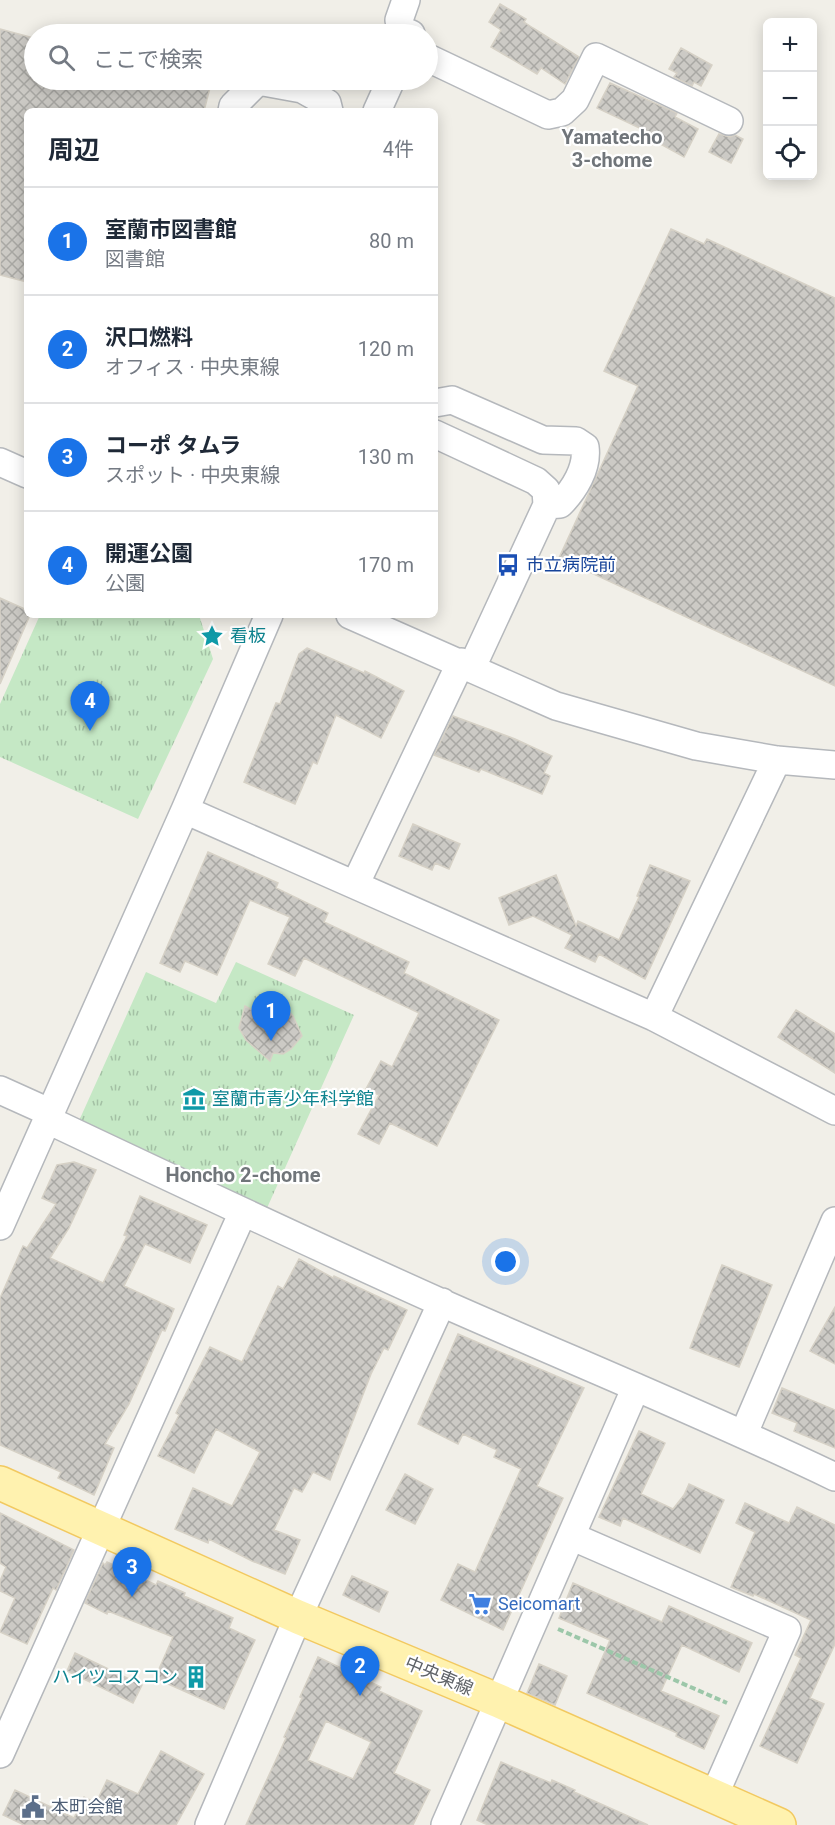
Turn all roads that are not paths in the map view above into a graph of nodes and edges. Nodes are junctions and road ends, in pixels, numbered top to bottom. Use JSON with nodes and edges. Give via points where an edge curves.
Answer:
{"nodes":[{"id":1,"x":406,"y":0,"type":"edge"},
{"id":2,"x":400,"y":24,"type":"edge"},
{"id":3,"x":438,"y":48,"type":"edge"},
{"id":4,"x":438,"y":60,"type":"edge"},
{"id":5,"x":438,"y":63,"type":"edge"},
{"id":6,"x":249,"y":90,"type":"edge"},
{"id":7,"x":304,"y":90,"type":"edge"},
{"id":8,"x":386,"y":90,"type":"edge"},
{"id":9,"x":233,"y":108,"type":"edge"},
{"id":10,"x":328,"y":108,"type":"edge"},
{"id":11,"x":377,"y":108,"type":"edge"},
{"id":12,"x":729,"y":121,"type":"dead end"},
{"id":13,"x":438,"y":402,"type":"edge"},
{"id":14,"x":438,"y":435,"type":"edge"},
{"id":15,"x":0,"y":462,"type":"edge"},
{"id":16,"x":24,"y":473,"type":"edge"},
{"id":17,"x":547,"y":505,"type":"junction"},
{"id":18,"x":268,"y":618,"type":"edge"},
{"id":19,"x":357,"y":618,"type":"edge"},
{"id":20,"x":467,"y":665,"type":"junction"},
{"id":21,"x":777,"y":760,"type":"junction"},
{"id":22,"x":835,"y":765,"type":"edge"},
{"id":23,"x":185,"y":810,"type":"junction"},
{"id":24,"x":355,"y":885,"type":"junction"},
{"id":25,"x":654,"y":1017,"type":"junction"},
{"id":26,"x":764,"y":1073,"type":"junction"},
{"id":27,"x":0,"y":1090,"type":"edge"},
{"id":28,"x":835,"y":1094,"type":"edge"},
{"id":29,"x":835,"y":1111,"type":"edge"},
{"id":30,"x":49,"y":1116,"type":"junction"},
{"id":31,"x":243,"y":1212,"type":"junction"},
{"id":32,"x":835,"y":1221,"type":"edge"},
{"id":33,"x":0,"y":1226,"type":"edge"},
{"id":34,"x":442,"y":1302,"type":"junction"},
{"id":35,"x":636,"y":1387,"type":"junction"},
{"id":36,"x":744,"y":1433,"type":"junction"},
{"id":37,"x":835,"y":1477,"type":"edge"},
{"id":38,"x":0,"y":1483,"type":"edge"},
{"id":39,"x":102,"y":1529,"type":"junction"},
{"id":40,"x":571,"y":1536,"type":"junction"},
{"id":41,"x":298,"y":1617,"type":"junction"},
{"id":42,"x":499,"y":1701,"type":"junction"},
{"id":43,"x":0,"y":1755,"type":"edge"},
{"id":44,"x":714,"y":1796,"type":"junction"},
{"id":45,"x":209,"y":1825,"type":"edge"},
{"id":46,"x":445,"y":1825,"type":"edge"},
{"id":47,"x":779,"y":1825,"type":"edge"}],
"edges":[{"from":1,"to":2,"type":"street"},
{"from":3,"to":4,"type":"street","via":[[445,52]]},
{"from":5,"to":12,"type":"street","via":[[548,115],[562,112],[575,100],[596,57]]},
{"from":6,"to":9,"type":"street"},
{"from":7,"to":10,"type":"street","via":[[327,103]]},
{"from":8,"to":11,"type":"street"},
{"from":13,"to":17,"type":"street","via":[[452,400],[543,440],[576,441],[585,447],[586,459],[570,493],[560,504]]},
{"from":14,"to":17,"type":"street","via":[[536,481],[546,490]]},
{"from":15,"to":16,"type":"street"},
{"from":17,"to":20,"type":"street"},
{"from":18,"to":23,"type":"street"},
{"from":19,"to":20,"type":"street"},
{"from":20,"to":21,"type":"street","via":[[556,706],[696,746]]},
{"from":20,"to":24,"type":"street"},
{"from":21,"to":22,"type":"street"},
{"from":21,"to":25,"type":"street"},
{"from":23,"to":24,"type":"street"},
{"from":23,"to":30,"type":"street"},
{"from":24,"to":25,"type":"street"},
{"from":25,"to":26,"type":"street"},
{"from":26,"to":28,"type":"street"},
{"from":26,"to":29,"type":"street"},
{"from":27,"to":30,"type":"street"},
{"from":30,"to":31,"type":"street"},
{"from":30,"to":33,"type":"street"},
{"from":31,"to":34,"type":"street"},
{"from":31,"to":39,"type":"street"},
{"from":32,"to":36,"type":"street"},
{"from":34,"to":35,"type":"street"},
{"from":34,"to":41,"type":"street"},
{"from":35,"to":36,"type":"street"},
{"from":35,"to":40,"type":"street"},
{"from":36,"to":37,"type":"street"},
{"from":38,"to":39,"type":"main road","name":"中央東線"},
{"from":39,"to":41,"type":"main road","name":"中央東線"},
{"from":39,"to":43,"type":"street"},
{"from":40,"to":42,"type":"street"},
{"from":40,"to":44,"type":"street","via":[[787,1630]]},
{"from":41,"to":42,"type":"main road","name":"中央東線"},
{"from":41,"to":45,"type":"street"},
{"from":42,"to":44,"type":"main road","name":"中央東線"},
{"from":42,"to":46,"type":"street"},
{"from":44,"to":47,"type":"main road","name":"中央東線"}]}
